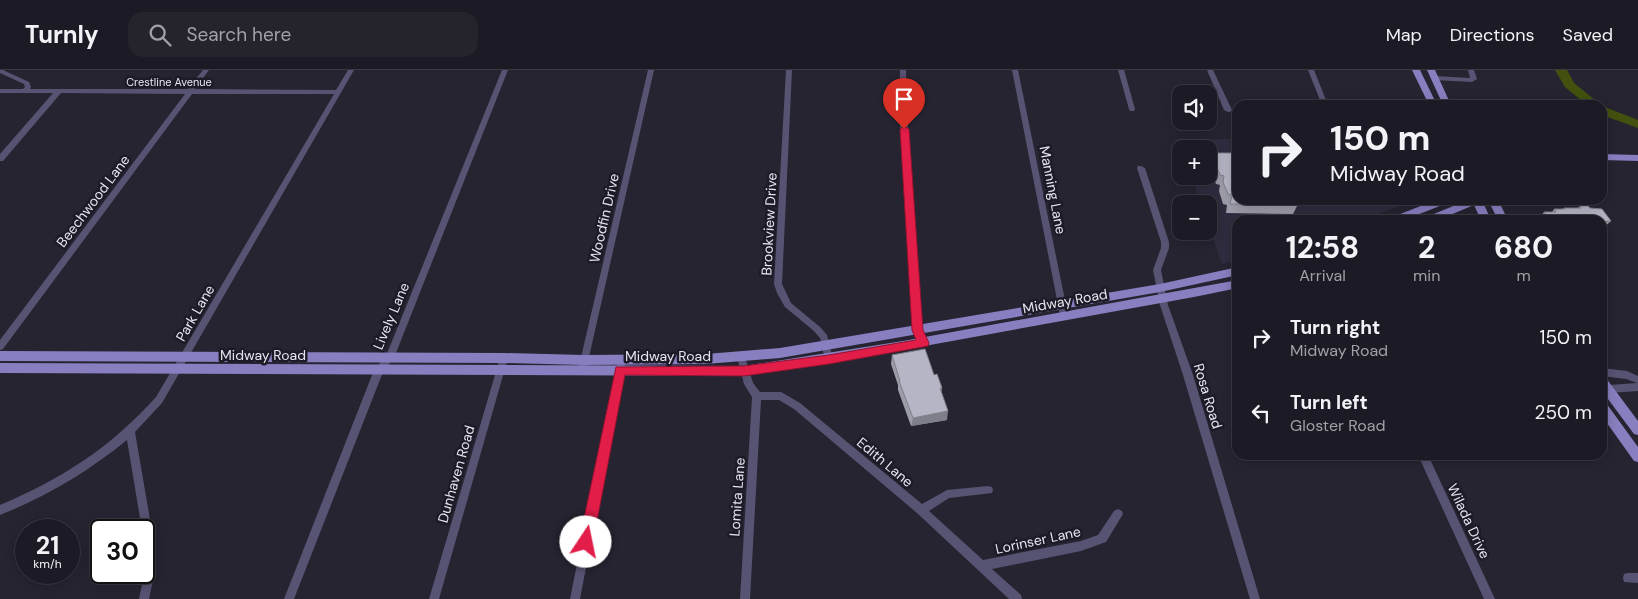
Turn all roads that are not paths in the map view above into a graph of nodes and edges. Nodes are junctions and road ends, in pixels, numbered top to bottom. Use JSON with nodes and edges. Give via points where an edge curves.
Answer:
{"nodes":[{"id":1,"x":206,"y":70,"type":"edge"},
{"id":2,"x":351,"y":70,"type":"edge"},
{"id":3,"x":504,"y":70,"type":"edge"},
{"id":4,"x":651,"y":70,"type":"edge"},
{"id":5,"x":789,"y":70,"type":"edge"},
{"id":6,"x":903,"y":70,"type":"edge"},
{"id":7,"x":1015,"y":70,"type":"edge"},
{"id":8,"x":1121,"y":70,"type":"edge"},
{"id":9,"x":1210,"y":70,"type":"edge"},
{"id":10,"x":1311,"y":70,"type":"edge"},
{"id":11,"x":1416,"y":70,"type":"edge"},
{"id":12,"x":1471,"y":70,"type":"edge"},
{"id":13,"x":0,"y":71,"type":"edge"},
{"id":14,"x":1432,"y":74,"type":"edge"},
{"id":15,"x":0,"y":91,"type":"edge"},
{"id":16,"x":25,"y":91,"type":"junction"},
{"id":17,"x":59,"y":92,"type":"junction"},
{"id":18,"x":189,"y":92,"type":"junction"},
{"id":19,"x":338,"y":92,"type":"junction"},
{"id":20,"x":1322,"y":100,"type":"edge"},
{"id":21,"x":1431,"y":100,"type":"edge"},
{"id":22,"x":1445,"y":100,"type":"edge"},
{"id":23,"x":1132,"y":109,"type":"dead end"},
{"id":24,"x":1228,"y":110,"type":"dead end"},
{"id":25,"x":1607,"y":157,"type":"edge"},
{"id":26,"x":1638,"y":158,"type":"edge"},
{"id":27,"x":0,"y":159,"type":"edge"},
{"id":28,"x":1607,"y":163,"type":"edge"},
{"id":29,"x":1638,"y":164,"type":"edge"},
{"id":30,"x":1141,"y":168,"type":"dead end"},
{"id":31,"x":1433,"y":205,"type":"edge"},
{"id":32,"x":1465,"y":205,"type":"edge"},
{"id":33,"x":1407,"y":215,"type":"edge"},
{"id":34,"x":1440,"y":215,"type":"edge"},
{"id":35,"x":1232,"y":272,"type":"edge"},
{"id":36,"x":1232,"y":285,"type":"edge"},
{"id":37,"x":1160,"y":288,"type":"junction"},
{"id":38,"x":1162,"y":300,"type":"junction"},
{"id":39,"x":1063,"y":310,"type":"junction"},
{"id":40,"x":917,"y":330,"type":"junction"},
{"id":41,"x":924,"y":343,"type":"junction"},
{"id":42,"x":824,"y":344,"type":"junction"},
{"id":43,"x":0,"y":347,"type":"edge"},
{"id":44,"x":0,"y":356,"type":"edge"},
{"id":45,"x":186,"y":356,"type":"junction"},
{"id":46,"x":741,"y":356,"type":"junction"},
{"id":47,"x":390,"y":358,"type":"junction"},
{"id":48,"x":504,"y":358,"type":"junction"},
{"id":49,"x":829,"y":360,"type":"junction"},
{"id":50,"x":583,"y":365,"type":"junction"},
{"id":51,"x":621,"y":365,"type":"junction"},
{"id":52,"x":0,"y":368,"type":"edge"},
{"id":53,"x":178,"y":370,"type":"junction"},
{"id":54,"x":379,"y":370,"type":"junction"},
{"id":55,"x":500,"y":371,"type":"junction"},
{"id":56,"x":744,"y":371,"type":"junction"},
{"id":57,"x":1607,"y":373,"type":"edge"},
{"id":58,"x":1638,"y":380,"type":"edge"},
{"id":59,"x":1607,"y":387,"type":"edge"},
{"id":60,"x":1638,"y":387,"type":"edge"},
{"id":61,"x":1607,"y":390,"type":"edge"},
{"id":62,"x":757,"y":396,"type":"junction"},
{"id":63,"x":1607,"y":413,"type":"edge"},
{"id":64,"x":1638,"y":430,"type":"edge"},
{"id":65,"x":130,"y":432,"type":"junction"},
{"id":66,"x":1638,"y":457,"type":"edge"},
{"id":67,"x":1425,"y":460,"type":"edge"},
{"id":68,"x":988,"y":490,"type":"dead end"},
{"id":69,"x":0,"y":510,"type":"edge"},
{"id":70,"x":921,"y":510,"type":"junction"},
{"id":71,"x":1118,"y":514,"type":"dead end"},
{"id":72,"x":980,"y":566,"type":"junction"},
{"id":73,"x":144,"y":599,"type":"edge"},
{"id":74,"x":289,"y":599,"type":"edge"},
{"id":75,"x":434,"y":599,"type":"edge"},
{"id":76,"x":575,"y":599,"type":"edge"},
{"id":77,"x":744,"y":599,"type":"edge"},
{"id":78,"x":1017,"y":599,"type":"edge"},
{"id":79,"x":1254,"y":599,"type":"edge"},
{"id":80,"x":1490,"y":599,"type":"edge"}],
"edges":[{"from":1,"to":18,"type":"street","name":"Beechwood Lane"},
{"from":2,"to":19,"type":"street","name":"Park Lane"},
{"from":3,"to":47,"type":"street","name":"Lively Lane"},
{"from":4,"to":50,"type":"street","name":"Woodfin Drive"},
{"from":5,"to":42,"type":"street","name":"Brookview Drive","via":[[778,284],[788,304],[824,337]]},
{"from":6,"to":40,"type":"street"},
{"from":7,"to":39,"type":"street","name":"Manning Lane"},
{"from":8,"to":23,"type":"street"},
{"from":9,"to":24,"type":"street"},
{"from":10,"to":20,"type":"street"},
{"from":11,"to":21,"type":"main road"},
{"from":12,"to":14,"type":"street","via":[[1472,80]]},
{"from":13,"to":16,"type":"street","via":[[27,83]]},
{"from":14,"to":22,"type":"main road"},
{"from":15,"to":16,"type":"street","name":"Crestline Avenue"},
{"from":16,"to":17,"type":"street","name":"Crestline Avenue"},
{"from":17,"to":18,"type":"street","name":"Crestline Avenue"},
{"from":17,"to":27,"type":"street"},
{"from":18,"to":19,"type":"street","name":"Crestline Avenue"},
{"from":18,"to":43,"type":"street","name":"Beechwood Lane"},
{"from":19,"to":45,"type":"street","name":"Park Lane"},
{"from":25,"to":26,"type":"main road"},
{"from":28,"to":29,"type":"main road"},
{"from":30,"to":37,"type":"street","name":"Rosa Road","via":[[1165,242],[1157,270]]},
{"from":31,"to":33,"type":"main road"},
{"from":32,"to":34,"type":"main road"},
{"from":35,"to":37,"type":"main road","name":"Midway Road"},
{"from":36,"to":38,"type":"main road","name":"Midway Road"},
{"from":37,"to":38,"type":"street","name":"Rosa Road"},
{"from":37,"to":39,"type":"main road","name":"Midway Road"},
{"from":38,"to":39,"type":"main road","name":"Midway Road"},
{"from":38,"to":79,"type":"street","name":"Rosa Road","via":[[1188,375]]},
{"from":39,"to":40,"type":"main road","name":"Midway Road"},
{"from":39,"to":41,"type":"main road","name":"Midway Road"},
{"from":40,"to":41,"type":"street"},
{"from":40,"to":42,"type":"main road","name":"Midway Road"},
{"from":41,"to":49,"type":"main road","name":"Midway Road"},
{"from":42,"to":46,"type":"main road","name":"Midway Road","via":[[780,354]]},
{"from":42,"to":49,"type":"street","name":"Brookview Drive"},
{"from":44,"to":45,"type":"main road","name":"Midway Road"},
{"from":45,"to":47,"type":"main road","name":"Midway Road"},
{"from":45,"to":53,"type":"street","name":"Park Lane"},
{"from":46,"to":51,"type":"main road","name":"Midway Road"},
{"from":46,"to":56,"type":"street"},
{"from":47,"to":48,"type":"main road","name":"Midway Road"},
{"from":47,"to":54,"type":"street","name":"Lively Lane"},
{"from":48,"to":50,"type":"main road","name":"Midway Road"},
{"from":48,"to":55,"type":"street","name":"Dunhaven Road"},
{"from":49,"to":56,"type":"main road","name":"Midway Road"},
{"from":50,"to":51,"type":"main road","name":"Midway Road"},
{"from":50,"to":55,"type":"main road","name":"Midway Road"},
{"from":51,"to":56,"type":"main road","name":"Midway Road"},
{"from":51,"to":76,"type":"street"},
{"from":52,"to":53,"type":"main road","name":"Midway Road"},
{"from":53,"to":54,"type":"main road","name":"Midway Road"},
{"from":53,"to":65,"type":"street","name":"Park Lane","via":[[159,400]]},
{"from":54,"to":55,"type":"main road","name":"Midway Road"},
{"from":54,"to":74,"type":"street","name":"Lively Lane"},
{"from":55,"to":75,"type":"street","name":"Dunhaven Road"},
{"from":56,"to":62,"type":"street"},
{"from":57,"to":58,"type":"street"},
{"from":59,"to":60,"type":"street"},
{"from":61,"to":64,"type":"main road"},
{"from":62,"to":70,"type":"street","name":"Edith Lane","via":[[782,396],[797,406]]},
{"from":62,"to":77,"type":"street","name":"Lomita Lane"},
{"from":63,"to":66,"type":"main road"},
{"from":65,"to":69,"type":"street","name":"Park Lane","via":[[108,451],[54,486]]},
{"from":65,"to":73,"type":"street","via":[[149,543],[149,574]]},
{"from":67,"to":80,"type":"street","name":"Wilada Drive"},
{"from":68,"to":70,"type":"street","via":[[947,494]]},
{"from":70,"to":72,"type":"street","name":"Edith Lane"},
{"from":71,"to":72,"type":"street","name":"Lorinser Lane","via":[[1102,539]]},
{"from":72,"to":78,"type":"street","name":"Edith Lane"}]}
